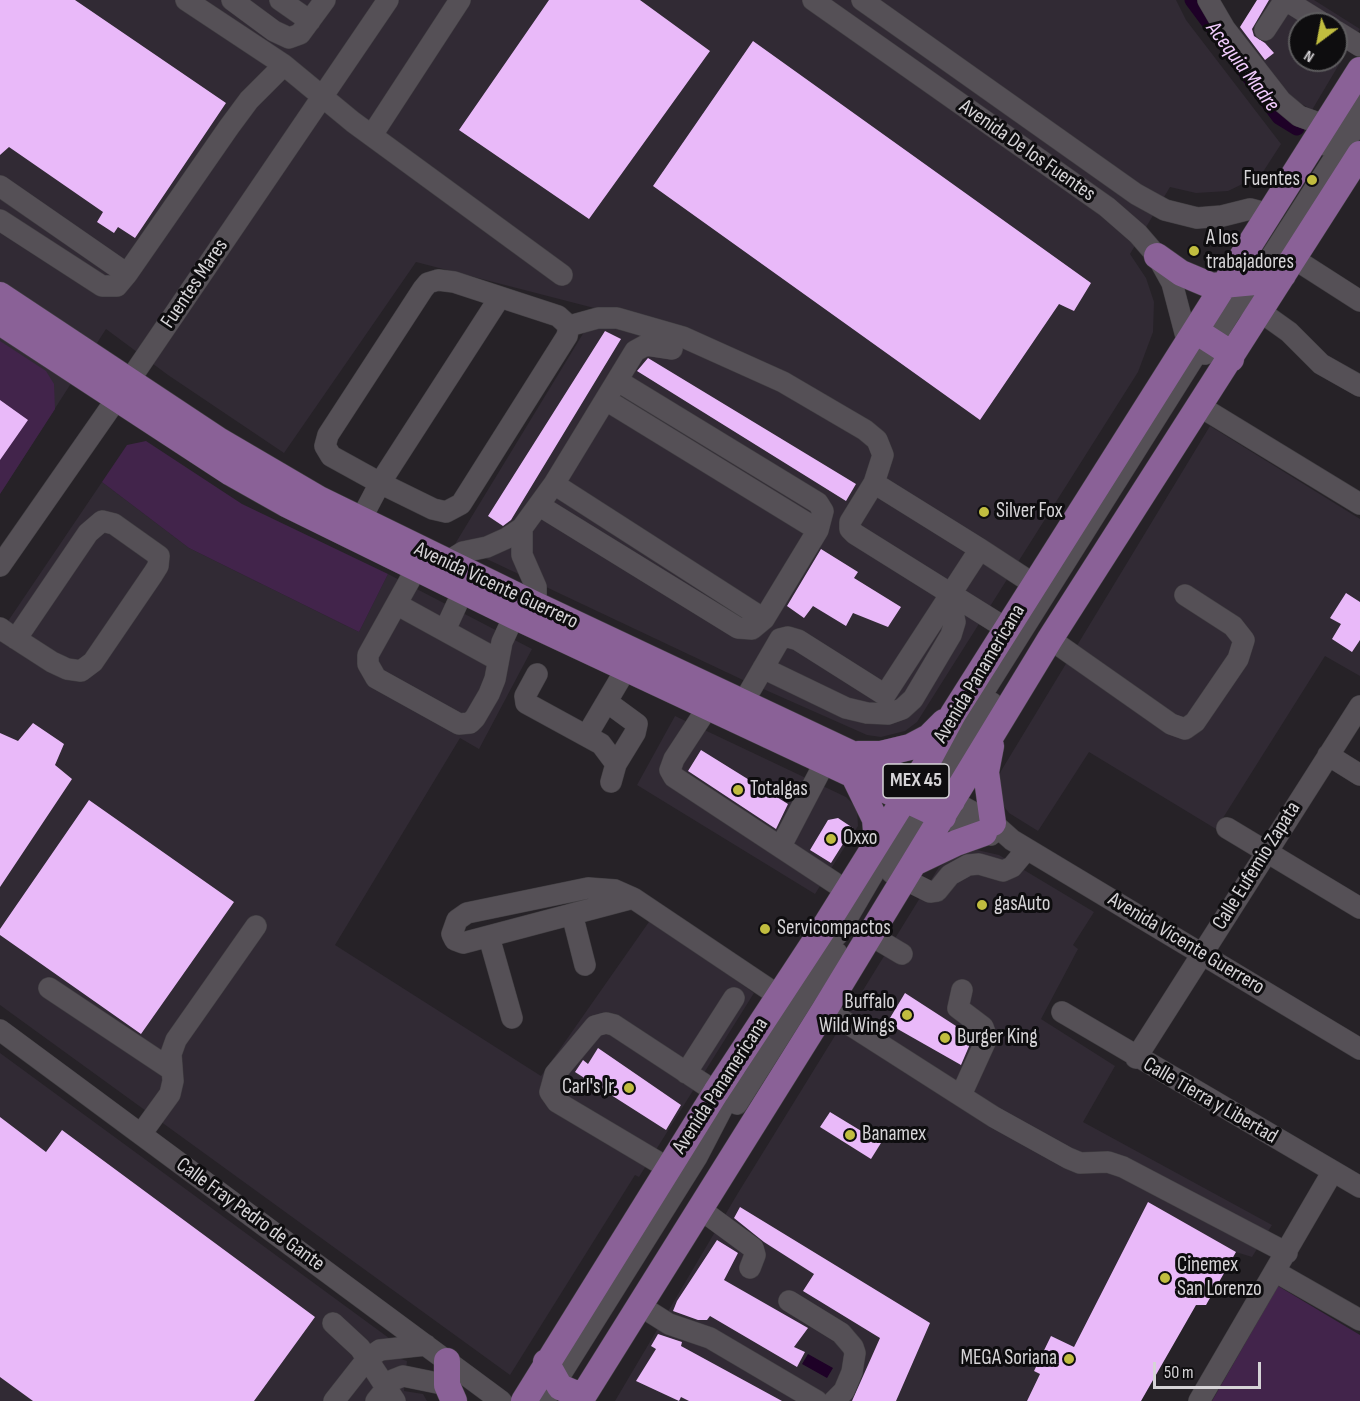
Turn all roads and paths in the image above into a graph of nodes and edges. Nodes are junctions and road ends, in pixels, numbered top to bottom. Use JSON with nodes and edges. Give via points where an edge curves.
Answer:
{"nodes":[{"id":1,"x":186,"y":0,"type":"edge"},
{"id":2,"x":232,"y":0,"type":"edge"},
{"id":3,"x":279,"y":0,"type":"edge"},
{"id":4,"x":325,"y":0,"type":"edge"},
{"id":5,"x":388,"y":0,"type":"edge"},
{"id":6,"x":460,"y":0,"type":"edge"},
{"id":7,"x":813,"y":0,"type":"edge"},
{"id":8,"x":862,"y":0,"type":"edge"},
{"id":9,"x":1208,"y":0,"type":"edge"},
{"id":10,"x":1305,"y":12,"type":"edge"},
{"id":11,"x":310,"y":21,"type":"junction"},
{"id":12,"x":263,"y":23,"type":"junction"},
{"id":13,"x":1265,"y":30,"type":"dead end"},
{"id":14,"x":284,"y":65,"type":"junction"},
{"id":15,"x":1360,"y":70,"type":"edge"},
{"id":16,"x":323,"y":95,"type":"junction"},
{"id":17,"x":1360,"y":101,"type":"edge"},
{"id":18,"x":1360,"y":123,"type":"edge"},
{"id":19,"x":1321,"y":130,"type":"junction"},
{"id":20,"x":372,"y":135,"type":"junction"},
{"id":21,"x":1359,"y":156,"type":"edge"},
{"id":22,"x":3,"y":195,"type":"edge"},
{"id":23,"x":1269,"y":214,"type":"junction"},
{"id":24,"x":0,"y":220,"type":"edge"},
{"id":25,"x":1157,"y":256,"type":"junction"},
{"id":26,"x":1288,"y":266,"type":"junction"},
{"id":27,"x":127,"y":273,"type":"junction"},
{"id":28,"x":562,"y":275,"type":"dead end"},
{"id":29,"x":1239,"y":285,"type":"junction"},
{"id":30,"x":0,"y":295,"type":"edge"},
{"id":31,"x":500,"y":297,"type":"junction"},
{"id":32,"x":1360,"y":301,"type":"edge"},
{"id":33,"x":1261,"y":312,"type":"junction"},
{"id":34,"x":0,"y":322,"type":"edge"},
{"id":35,"x":569,"y":326,"type":"junction"},
{"id":36,"x":1201,"y":338,"type":"junction"},
{"id":37,"x":672,"y":349,"type":"dead end"},
{"id":38,"x":1231,"y":359,"type":"junction"},
{"id":39,"x":618,"y":381,"type":"junction"},
{"id":40,"x":1360,"y":386,"type":"edge"},
{"id":41,"x":123,"y":390,"type":"junction"},
{"id":42,"x":606,"y":400,"type":"junction"},
{"id":43,"x":1201,"y":407,"type":"junction"},
{"id":44,"x":380,"y":483,"type":"junction"},
{"id":45,"x":874,"y":483,"type":"junction"},
{"id":46,"x":554,"y":484,"type":"junction"},
{"id":47,"x":1360,"y":504,"type":"edge"},
{"id":48,"x":540,"y":506,"type":"junction"},
{"id":49,"x":360,"y":521,"type":"junction"},
{"id":50,"x":522,"y":528,"type":"junction"},
{"id":51,"x":818,"y":530,"type":"junction"},
{"id":52,"x":980,"y":549,"type":"junction"},
{"id":53,"x":447,"y":562,"type":"junction"},
{"id":54,"x":0,"y":566,"type":"edge"},
{"id":55,"x":416,"y":568,"type":"junction"},
{"id":56,"x":1035,"y":585,"type":"junction"},
{"id":57,"x":464,"y":591,"type":"junction"},
{"id":58,"x":1185,"y":595,"type":"dead end"},
{"id":59,"x":948,"y":599,"type":"junction"},
{"id":60,"x":398,"y":605,"type":"junction"},
{"id":61,"x":525,"y":611,"type":"junction"},
{"id":62,"x":764,"y":619,"type":"junction"},
{"id":63,"x":1007,"y":629,"type":"junction"},
{"id":64,"x":445,"y":630,"type":"junction"},
{"id":65,"x":8,"y":634,"type":"edge"},
{"id":66,"x":1050,"y":639,"type":"junction"},
{"id":67,"x":498,"y":660,"type":"junction"},
{"id":68,"x":763,"y":668,"type":"junction"},
{"id":69,"x":626,"y":669,"type":"junction"},
{"id":70,"x":537,"y":674,"type":"dead end"},
{"id":71,"x":744,"y":701,"type":"junction"},
{"id":72,"x":607,"y":702,"type":"junction"},
{"id":73,"x":886,"y":704,"type":"junction"},
{"id":74,"x":1360,"y":706,"type":"edge"},
{"id":75,"x":708,"y":707,"type":"junction"},
{"id":76,"x":953,"y":714,"type":"junction"},
{"id":77,"x":994,"y":733,"type":"junction"},
{"id":78,"x":587,"y":735,"type":"junction"},
{"id":79,"x":1328,"y":755,"type":"junction"},
{"id":80,"x":825,"y":762,"type":"junction"},
{"id":81,"x":854,"y":765,"type":"junction"},
{"id":82,"x":1360,"y":775,"type":"edge"},
{"id":83,"x":928,"y":800,"type":"junction"},
{"id":84,"x":988,"y":828,"type":"junction"},
{"id":85,"x":1227,"y":828,"type":"dead end"},
{"id":86,"x":877,"y":843,"type":"junction"},
{"id":87,"x":1020,"y":844,"type":"junction"},
{"id":88,"x":781,"y":846,"type":"junction"},
{"id":89,"x":1265,"y":852,"type":"junction"},
{"id":90,"x":908,"y":872,"type":"junction"},
{"id":91,"x":847,"y":891,"type":"junction"},
{"id":92,"x":633,"y":898,"type":"junction"},
{"id":93,"x":1360,"y":908,"type":"edge"},
{"id":94,"x":572,"y":914,"type":"junction"},
{"id":95,"x":256,"y":926,"type":"dead end"},
{"id":96,"x":870,"y":935,"type":"junction"},
{"id":97,"x":489,"y":937,"type":"junction"},
{"id":98,"x":902,"y":954,"type":"dead end"},
{"id":99,"x":1202,"y":954,"type":"junction"},
{"id":100,"x":585,"y":965,"type":"dead end"},
{"id":101,"x":49,"y":988,"type":"dead end"},
{"id":102,"x":962,"y":990,"type":"dead end"},
{"id":103,"x":779,"y":996,"type":"junction"},
{"id":104,"x":734,"y":998,"type":"dead end"},
{"id":105,"x":825,"y":1009,"type":"junction"},
{"id":106,"x":1062,"y":1012,"type":"dead end"},
{"id":107,"x":512,"y":1018,"type":"dead end"},
{"id":108,"x":0,"y":1030,"type":"edge"},
{"id":109,"x":1360,"y":1049,"type":"edge"},
{"id":110,"x":1136,"y":1058,"type":"junction"},
{"id":111,"x":172,"y":1070,"type":"junction"},
{"id":112,"x":686,"y":1073,"type":"junction"},
{"id":113,"x":716,"y":1092,"type":"junction"},
{"id":114,"x":961,"y":1095,"type":"junction"},
{"id":115,"x":141,"y":1134,"type":"junction"},
{"id":116,"x":668,"y":1168,"type":"junction"},
{"id":117,"x":1334,"y":1171,"type":"junction"},
{"id":118,"x":1360,"y":1187,"type":"edge"},
{"id":119,"x":700,"y":1209,"type":"junction"},
{"id":120,"x":1287,"y":1254,"type":"junction"},
{"id":121,"x":750,"y":1268,"type":"dead end"},
{"id":122,"x":1276,"y":1272,"type":"junction"},
{"id":123,"x":789,"y":1301,"type":"dead end"},
{"id":124,"x":639,"y":1305,"type":"junction"},
{"id":125,"x":1360,"y":1320,"type":"edge"},
{"id":126,"x":333,"y":1323,"type":"dead end"},
{"id":127,"x":426,"y":1345,"type":"junction"},
{"id":128,"x":367,"y":1359,"type":"junction"},
{"id":129,"x":449,"y":1382,"type":"edge"},
{"id":130,"x":562,"y":1390,"type":"edge"},
{"id":131,"x":386,"y":1396,"type":"edge"},
{"id":132,"x":334,"y":1401,"type":"edge"},
{"id":133,"x":501,"y":1401,"type":"edge"},
{"id":134,"x":524,"y":1401,"type":"edge"},
{"id":135,"x":817,"y":1401,"type":"edge"},
{"id":136,"x":834,"y":1401,"type":"edge"},
{"id":137,"x":1199,"y":1401,"type":"edge"}],
"edges":[{"from":1,"to":14,"type":"street"},
{"from":2,"to":12,"type":"street"},
{"from":3,"to":11,"type":"street"},
{"from":3,"to":12,"type":"street"},
{"from":4,"to":11,"type":"street"},
{"from":5,"to":16,"type":"street","name":"Fuentes Mares"},
{"from":6,"to":20,"type":"street"},
{"from":7,"to":25,"type":"street","name":"Avenida De los Fuentes","via":[[1107,207]]},
{"from":8,"to":23,"type":"street","name":"Avenida De los Fuentes","via":[[1136,194],[1165,210],[1197,218],[1250,209]]},
{"from":9,"to":19,"type":"street","via":[[1225,29],[1281,101]]},
{"from":10,"to":13,"type":"street","via":[[1285,3]]},
{"from":11,"to":12,"type":"street","via":[[300,34],[289,38]]},
{"from":14,"to":16,"type":"street"},
{"from":14,"to":27,"type":"street","via":[[249,100]]},
{"from":15,"to":19,"type":"main road","name":"Avenida Panamericana","number":"MEX 45"},
{"from":16,"to":20,"type":"street"},
{"from":16,"to":41,"type":"street","name":"Fuentes Mares"},
{"from":17,"to":29,"type":"street","via":[[1334,132]]},
{"from":18,"to":29,"type":"street"},
{"from":19,"to":23,"type":"main road","name":"Avenida Panamericana","number":"MEX 45"},
{"from":20,"to":28,"type":"street"},
{"from":21,"to":26,"type":"main road","name":"Avenida Panamericana","number":"MEX 45"},
{"from":22,"to":27,"type":"street"},
{"from":23,"to":29,"type":"main road","name":"Avenida Panamericana","number":"MEX 45"},
{"from":24,"to":27,"type":"street","via":[[102,286],[117,286]]},
{"from":25,"to":29,"type":"main road","via":[[1204,284]]},
{"from":25,"to":36,"type":"street","name":"Avenida De los Fuentes"},
{"from":26,"to":29,"type":"main road"},
{"from":26,"to":32,"type":"street"},
{"from":26,"to":33,"type":"main road","name":"Avenida Panamericana","number":"MEX 45"},
{"from":29,"to":36,"type":"main road","name":"Avenida Panamericana","number":"MEX 45"},
{"from":30,"to":41,"type":"main road","name":"Avenida Vicente Guerrero"},
{"from":31,"to":35,"type":"street","via":[[558,316]]},
{"from":31,"to":44,"type":"street"},
{"from":31,"to":44,"type":"street","via":[[444,280],[428,283],[332,428],[325,442],[328,453]]},
{"from":33,"to":38,"type":"main road","name":"Avenida Panamericana","number":"MEX 45"},
{"from":33,"to":40,"type":"street","via":[[1321,364]]},
{"from":34,"to":41,"type":"main road","name":"Avenida Vicente Guerrero"},
{"from":35,"to":44,"type":"street","via":[[567,336],[457,509],[441,512]]},
{"from":35,"to":45,"type":"street","via":[[598,318],[617,318],[683,337],[783,382],[877,440],[884,454]]},
{"from":36,"to":38,"type":"main road","via":[[1224,349]]},
{"from":36,"to":56,"type":"main road","name":"Avenida Panamericana","number":"MEX 45"},
{"from":36,"to":83,"type":"street","via":[[1036,624]]},
{"from":37,"to":39,"type":"street","via":[[645,345],[635,351]]},
{"from":38,"to":43,"type":"main road","name":"Avenida Panamericana","number":"MEX 45"},
{"from":39,"to":42,"type":"street"},
{"from":39,"to":51,"type":"street","via":[[818,502],[823,511]]},
{"from":41,"to":49,"type":"main road","name":"Avenida Vicente Guerrero"},
{"from":41,"to":54,"type":"street","name":"Fuentes Mares"},
{"from":41,"to":55,"type":"main road","name":"Avenida Vicente Guerrero","via":[[258,489]]},
{"from":42,"to":46,"type":"street"},
{"from":42,"to":51,"type":"street"},
{"from":43,"to":47,"type":"street"},
{"from":43,"to":66,"type":"main road","name":"Avenida Panamericana","number":"MEX 45"},
{"from":44,"to":49,"type":"street"},
{"from":45,"to":52,"type":"street"},
{"from":45,"to":59,"type":"street","via":[[850,522],[850,529]]},
{"from":46,"to":48,"type":"street"},
{"from":46,"to":62,"type":"street"},
{"from":48,"to":50,"type":"street"},
{"from":48,"to":62,"type":"street","via":[[738,627],[752,629]]},
{"from":49,"to":53,"type":"main road","name":"Avenida Vicente Guerrero"},
{"from":50,"to":53,"type":"street"},
{"from":50,"to":61,"type":"street","via":[[522,555],[536,587]]},
{"from":51,"to":62,"type":"street"},
{"from":52,"to":56,"type":"street"},
{"from":52,"to":59,"type":"street"},
{"from":53,"to":61,"type":"main road","name":"Avenida Vicente Guerrero"},
{"from":55,"to":57,"type":"main road","name":"Avenida Vicente Guerrero"},
{"from":55,"to":60,"type":"street"},
{"from":56,"to":63,"type":"main road","name":"Avenida Panamericana","number":"MEX 45"},
{"from":57,"to":61,"type":"main road","name":"Avenida Vicente Guerrero"},
{"from":57,"to":64,"type":"street"},
{"from":58,"to":66,"type":"street","via":[[1233,626],[1244,639],[1238,658],[1195,722],[1185,729],[1171,724]]},
{"from":59,"to":63,"type":"street"},
{"from":59,"to":73,"type":"street","via":[[955,622],[951,635],[913,699],[902,709]]},
{"from":60,"to":64,"type":"street"},
{"from":60,"to":67,"type":"street","via":[[368,655],[371,672],[448,718],[464,724],[475,718],[495,679]]},
{"from":61,"to":67,"type":"street","via":[[502,642]]},
{"from":61,"to":69,"type":"main road","name":"Avenida Vicente Guerrero"},
{"from":61,"to":71,"type":"main road","name":"Avenida Vicente Guerrero"},
{"from":63,"to":76,"type":"main road","name":"Avenida Panamericana","number":"MEX 45"},
{"from":64,"to":67,"type":"street"},
{"from":65,"to":65,"type":"street","via":[[67,669],[87,668],[153,574],[159,556],[114,524],[102,521],[88,533]]},
{"from":66,"to":77,"type":"main road","name":"Avenida Panamericana","number":"MEX 45"},
{"from":68,"to":71,"type":"street"},
{"from":68,"to":73,"type":"street","via":[[846,708],[867,713]]},
{"from":68,"to":73,"type":"street","via":[[780,639],[788,637],[798,640]]},
{"from":69,"to":72,"type":"street"},
{"from":69,"to":75,"type":"main road","name":"Avenida Vicente Guerrero"},
{"from":70,"to":78,"type":"street","via":[[525,696],[528,705]]},
{"from":71,"to":81,"type":"main road","name":"Avenida Vicente Guerrero"},
{"from":72,"to":78,"type":"street"},
{"from":72,"to":78,"type":"street","via":[[637,724],[613,773],[601,744]]},
{"from":74,"to":79,"type":"street","name":"Calle Eufemio Zapata"},
{"from":75,"to":80,"type":"main road","name":"Avenida Vicente Guerrero"},
{"from":75,"to":88,"type":"street","via":[[670,770],[687,787]]},
{"from":76,"to":81,"type":"main road","via":[[929,737],[910,747]]},
{"from":76,"to":83,"type":"main road","name":"Avenida Panamericana","number":"MEX 45"},
{"from":77,"to":83,"type":"main road","name":"Avenida Panamericana","number":"MEX 45"},
{"from":77,"to":84,"type":"main road","via":[[986,772]]},
{"from":79,"to":82,"type":"street"},
{"from":79,"to":89,"type":"street","name":"Calle Eufemio Zapata"},
{"from":80,"to":81,"type":"main road","name":"Avenida Vicente Guerrero"},
{"from":80,"to":88,"type":"street"},
{"from":81,"to":83,"type":"main road","name":"Avenida Vicente Guerrero"},
{"from":81,"to":86,"type":"main road","via":[[875,819]]},
{"from":83,"to":84,"type":"street","name":"Avenida Vicente Guerrero"},
{"from":83,"to":86,"type":"main road","name":"Avenida Panamericana","number":"MEX 45"},
{"from":83,"to":90,"type":"main road","name":"Avenida Panamericana","number":"MEX 45"},
{"from":83,"to":130,"type":"street","via":[[838,934],[813,959],[732,1087],[697,1157]]},
{"from":84,"to":87,"type":"street","name":"Avenida Vicente Guerrero"},
{"from":84,"to":90,"type":"main road"},
{"from":85,"to":89,"type":"street"},
{"from":86,"to":91,"type":"main road","name":"Avenida Panamericana","number":"MEX 45"},
{"from":87,"to":90,"type":"street","via":[[1012,867],[1003,871],[968,865],[950,875],[937,891],[930,892]]},
{"from":87,"to":99,"type":"street","name":"Avenida Vicente Guerrero"},
{"from":88,"to":91,"type":"street"},
{"from":89,"to":93,"type":"street"},
{"from":89,"to":99,"type":"street","name":"Calle Eufemio Zapata"},
{"from":90,"to":96,"type":"main road","name":"Avenida Panamericana","number":"MEX 45"},
{"from":91,"to":103,"type":"main road","name":"Avenida Panamericana","number":"MEX 45"},
{"from":92,"to":94,"type":"street"},
{"from":92,"to":97,"type":"street","via":[[602,888],[577,890],[467,913],[457,920],[452,934],[463,943]]},
{"from":92,"to":103,"type":"street"},
{"from":94,"to":97,"type":"street"},
{"from":94,"to":100,"type":"street"},
{"from":95,"to":111,"type":"street","via":[[176,1040],[171,1054]]},
{"from":96,"to":98,"type":"street"},
{"from":96,"to":105,"type":"main road","name":"Avenida Panamericana","number":"MEX 45"},
{"from":97,"to":107,"type":"street"},
{"from":99,"to":109,"type":"street","name":"Avenida Vicente Guerrero"},
{"from":99,"to":110,"type":"street","name":"Calle Eufemio Zapata"},
{"from":101,"to":111,"type":"street"},
{"from":102,"to":114,"type":"street","via":[[958,1008],[982,1027],[987,1038]]},
{"from":103,"to":113,"type":"main road","name":"Avenida Panamericana","number":"MEX 45"},
{"from":104,"to":112,"type":"street"},
{"from":105,"to":114,"type":"street"},
{"from":105,"to":119,"type":"main road","name":"Avenida Panamericana","number":"MEX 45"},
{"from":106,"to":110,"type":"street","name":"Calle Tierra y Libertad"},
{"from":108,"to":115,"type":"street","name":"Calle Fray Pedro de Gante"},
{"from":110,"to":117,"type":"street","name":"Calle Tierra y Libertad"},
{"from":111,"to":115,"type":"street","via":[[170,1094]]},
{"from":112,"to":113,"type":"street"},
{"from":112,"to":116,"type":"street","via":[[614,1025],[600,1023],[555,1074],[550,1086],[557,1102]]},
{"from":113,"to":116,"type":"main road","name":"Avenida Panamericana","number":"MEX 45"},
{"from":114,"to":120,"type":"street","via":[[1068,1158],[1080,1163],[1108,1162],[1124,1167]]},
{"from":115,"to":127,"type":"street","name":"Calle Fray Pedro de Gante"},
{"from":116,"to":130,"type":"main road","name":"Avenida Panamericana","number":"MEX 45"},
{"from":117,"to":118,"type":"street","name":"Calle Tierra y Libertad"},
{"from":117,"to":120,"type":"street"},
{"from":119,"to":121,"type":"street","via":[[753,1248],[755,1255]]},
{"from":119,"to":124,"type":"main road","name":"Avenida Panamericana","number":"MEX 45"},
{"from":120,"to":122,"type":"street"},
{"from":122,"to":125,"type":"street"},
{"from":122,"to":137,"type":"street"},
{"from":123,"to":136,"type":"street","via":[[841,1333],[853,1347],[852,1372],[844,1391]]},
{"from":124,"to":130,"type":"main road","name":"Avenida Panamericana","number":"MEX 45"},
{"from":124,"to":135,"type":"street","via":[[669,1324],[710,1338]]},
{"from":126,"to":128,"type":"street"},
{"from":127,"to":128,"type":"street","via":[[380,1350]]},
{"from":127,"to":129,"type":"street","name":"Calle Fray Pedro de Gante"},
{"from":128,"to":131,"type":"street"},
{"from":128,"to":132,"type":"street"},
{"from":129,"to":131,"type":"street","via":[[402,1376]]},
{"from":129,"to":133,"type":"street","name":"Calle Fray Pedro de Gante"},
{"from":130,"to":134,"type":"main road","name":"Avenida Panamericana","number":"MEX 45"}]}
